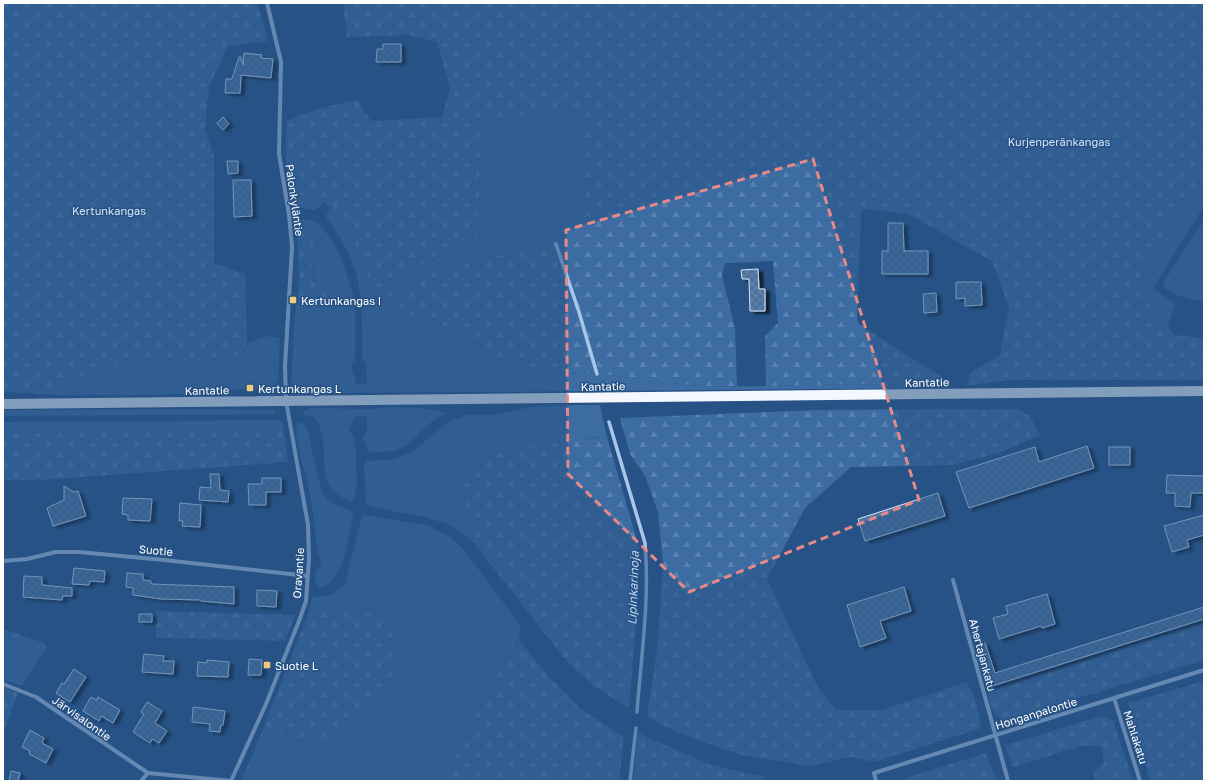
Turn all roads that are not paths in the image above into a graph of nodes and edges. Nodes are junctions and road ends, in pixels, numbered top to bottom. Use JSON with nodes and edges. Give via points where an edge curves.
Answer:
{"nodes":[{"id":1,"x":267,"y":3,"type":"edge"},
{"id":2,"x":1204,"y":391,"type":"edge"},
{"id":3,"x":286,"y":401,"type":"junction"},
{"id":4,"x":3,"y":404,"type":"edge"},
{"id":5,"x":3,"y":561,"type":"edge"},
{"id":6,"x":308,"y":576,"type":"junction"},
{"id":7,"x":953,"y":580,"type":"dead end"},
{"id":8,"x":1204,"y":670,"type":"edge"},
{"id":9,"x":3,"y":684,"type":"edge"},
{"id":10,"x":1114,"y":698,"type":"junction"},
{"id":11,"x":995,"y":735,"type":"junction"},
{"id":12,"x":148,"y":773,"type":"junction"},
{"id":13,"x":141,"y":781,"type":"edge"},
{"id":14,"x":231,"y":781,"type":"edge"},
{"id":15,"x":876,"y":781,"type":"edge"},
{"id":16,"x":1008,"y":781,"type":"edge"},
{"id":17,"x":1140,"y":781,"type":"edge"}],
"edges":[{"from":1,"to":3,"type":"street","name":"Palonkyläntie","via":[[281,62],[279,154],[292,247],[285,366]]},
{"from":2,"to":3,"type":"main road","name":"Kantatie"},
{"from":3,"to":4,"type":"main road","name":"Kantatie"},
{"from":3,"to":6,"type":"street","name":"Oravantie","via":[[308,525]]},
{"from":5,"to":6,"type":"street","name":"Suotie","via":[[27,559],[56,552],[79,552]]},
{"from":6,"to":14,"type":"street","name":"Oravantie","via":[[306,601],[291,643]]},
{"from":7,"to":11,"type":"street","name":"Ahertajankatu"},
{"from":8,"to":10,"type":"street","name":"Honganpalontie"},
{"from":9,"to":12,"type":"street","name":"Järvisalontie","via":[[36,697]]},
{"from":10,"to":11,"type":"street","name":"Honganpalontie"},
{"from":10,"to":17,"type":"street","name":"Mahlakatu"},
{"from":11,"to":15,"type":"street","name":"Honganpalontie","via":[[874,773]]},
{"from":11,"to":16,"type":"street","name":"Ahertajankatu"},
{"from":12,"to":13,"type":"street"},
{"from":12,"to":14,"type":"street","name":"Järvisalontie"}]}
